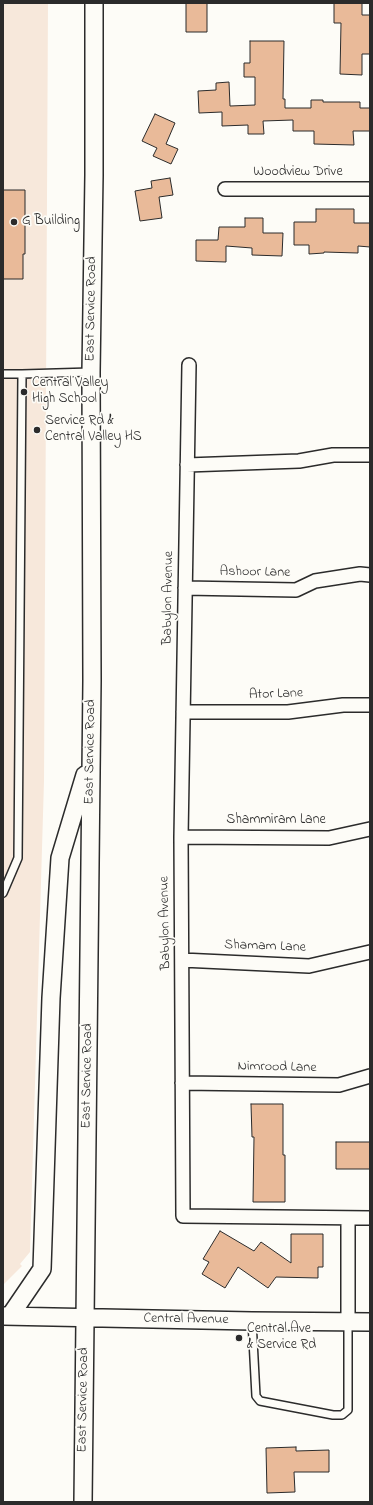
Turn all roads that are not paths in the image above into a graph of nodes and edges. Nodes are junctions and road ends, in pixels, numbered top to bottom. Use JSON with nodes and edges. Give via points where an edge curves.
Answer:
{"nodes":[{"id":1,"x":94,"y":3,"type":"edge"},
{"id":2,"x":225,"y":189,"type":"dead end"},
{"id":3,"x":370,"y":189,"type":"edge"},
{"id":4,"x":189,"y":365,"type":"dead end"},
{"id":5,"x":91,"y":372,"type":"junction"},
{"id":6,"x":3,"y":374,"type":"edge"},
{"id":7,"x":22,"y":374,"type":"junction"},
{"id":8,"x":370,"y":455,"type":"edge"},
{"id":9,"x":187,"y":465,"type":"junction"},
{"id":10,"x":370,"y":575,"type":"edge"},
{"id":11,"x":185,"y":588,"type":"junction"},
{"id":12,"x":370,"y":705,"type":"edge"},
{"id":13,"x":183,"y":712,"type":"junction"},
{"id":14,"x":91,"y":756,"type":"junction"},
{"id":15,"x":370,"y":829,"type":"edge"},
{"id":16,"x":181,"y":836,"type":"junction"},
{"id":17,"x":3,"y":893,"type":"edge"},
{"id":18,"x":370,"y":952,"type":"edge"},
{"id":19,"x":182,"y":960,"type":"junction"},
{"id":20,"x":370,"y":1076,"type":"edge"},
{"id":21,"x":182,"y":1082,"type":"junction"},
{"id":22,"x":348,"y":1218,"type":"junction"},
{"id":23,"x":370,"y":1218,"type":"edge"},
{"id":24,"x":7,"y":1316,"type":"edge"},
{"id":25,"x":85,"y":1317,"type":"junction"},
{"id":26,"x":252,"y":1321,"type":"junction"},
{"id":27,"x":348,"y":1322,"type":"junction"},
{"id":28,"x":370,"y":1322,"type":"edge"},
{"id":29,"x":83,"y":1502,"type":"edge"}],
"edges":[{"from":1,"to":5,"type":"street","name":"East Service Road"},
{"from":2,"to":3,"type":"street","name":"Woodview Drive"},
{"from":4,"to":9,"type":"street","name":"Babylon Avenue"},
{"from":5,"to":7,"type":"lane"},
{"from":5,"to":14,"type":"street","name":"East Service Road"},
{"from":6,"to":7,"type":"lane"},
{"from":7,"to":17,"type":"lane","via":[[18,858]]},
{"from":8,"to":9,"type":"street","via":[[333,455],[300,461]]},
{"from":9,"to":11,"type":"street","name":"Babylon Avenue"},
{"from":10,"to":11,"type":"street","name":"Ashoor Lane","via":[[360,574],[315,581],[296,590]]},
{"from":11,"to":13,"type":"street","name":"Babylon Avenue"},
{"from":12,"to":13,"type":"street","name":"Ator Lane","via":[[343,705],[288,712]]},
{"from":13,"to":16,"type":"street","name":"Babylon Avenue"},
{"from":14,"to":24,"type":"street","via":[[60,858],[50,998],[42,1269]]},
{"from":14,"to":25,"type":"street","name":"East Service Road"},
{"from":15,"to":16,"type":"street","name":"Shammiram Lane","via":[[329,838]]},
{"from":16,"to":19,"type":"street","name":"Babylon Avenue"},
{"from":18,"to":19,"type":"street","name":"Shamam Lane","via":[[309,966]]},
{"from":19,"to":21,"type":"street","name":"Babylon Avenue"},
{"from":20,"to":21,"type":"street","name":"Nimrood Lane","via":[[339,1085]]},
{"from":21,"to":22,"type":"street","name":"Babylon Avenue","via":[[183,1216]]},
{"from":22,"to":23,"type":"street","name":"Babylon Avenue"},
{"from":22,"to":27,"type":"street"},
{"from":24,"to":25,"type":"street","name":"Central Avenue"},
{"from":25,"to":26,"type":"street","name":"Central Avenue"},
{"from":25,"to":29,"type":"street","name":"East Service Road"},
{"from":26,"to":27,"type":"street","name":"Central Avenue"},
{"from":26,"to":27,"type":"lane","via":[[256,1396],[260,1401],[333,1415],[342,1415],[348,1410]]},
{"from":27,"to":28,"type":"street","name":"Central Avenue"}]}
